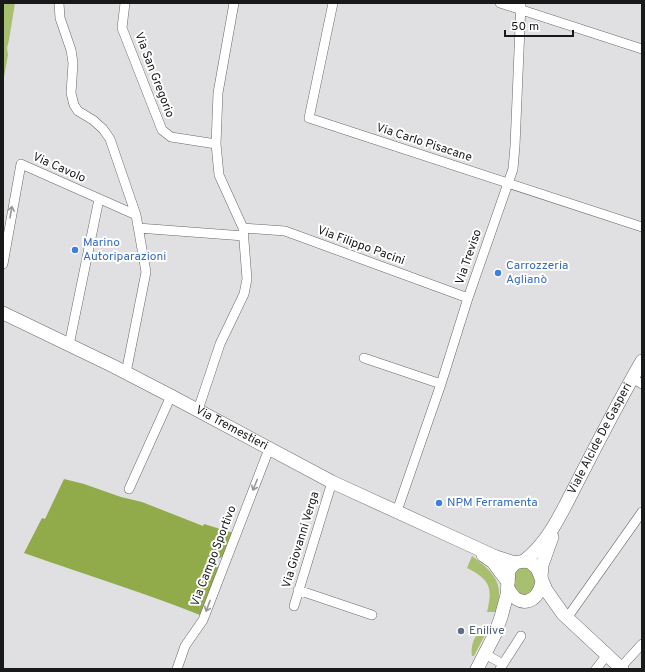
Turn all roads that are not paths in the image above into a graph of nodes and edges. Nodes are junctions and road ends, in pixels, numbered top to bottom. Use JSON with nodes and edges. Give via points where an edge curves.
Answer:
{"nodes":[{"id":1,"x":60,"y":3,"type":"edge"},
{"id":2,"x":125,"y":3,"type":"edge"},
{"id":3,"x":234,"y":3,"type":"edge"},
{"id":4,"x":333,"y":3,"type":"edge"},
{"id":5,"x":500,"y":3,"type":"edge"},
{"id":6,"x":520,"y":6,"type":"edge"},
{"id":7,"x":642,"y":49,"type":"edge"},
{"id":8,"x":216,"y":144,"type":"junction"},
{"id":9,"x":508,"y":183,"type":"junction"},
{"id":10,"x":99,"y":199,"type":"junction"},
{"id":11,"x":136,"y":215,"type":"junction"},
{"id":12,"x":642,"y":227,"type":"edge"},
{"id":13,"x":138,"y":228,"type":"junction"},
{"id":14,"x":244,"y":232,"type":"junction"},
{"id":15,"x":3,"y":264,"type":"edge"},
{"id":16,"x":468,"y":298,"type":"junction"},
{"id":17,"x":3,"y":313,"type":"edge"},
{"id":18,"x":69,"y":345,"type":"junction"},
{"id":19,"x":364,"y":358,"type":"dead end"},
{"id":20,"x":642,"y":361,"type":"edge"},
{"id":21,"x":126,"y":373,"type":"junction"},
{"id":22,"x":637,"y":381,"type":"edge"},
{"id":23,"x":441,"y":384,"type":"junction"},
{"id":24,"x":171,"y":396,"type":"junction"},
{"id":25,"x":198,"y":410,"type":"junction"},
{"id":26,"x":269,"y":449,"type":"junction"},
{"id":27,"x":332,"y":482,"type":"junction"},
{"id":28,"x":129,"y":489,"type":"dead end"},
{"id":29,"x":397,"y":511,"type":"junction"},
{"id":30,"x":642,"y":512,"type":"edge"},
{"id":31,"x":559,"y":517,"type":"junction"},
{"id":32,"x":461,"y":541,"type":"junction"},
{"id":33,"x":520,"y":562,"type":"junction"},
{"id":34,"x":541,"y":579,"type":"junction"},
{"id":35,"x":508,"y":585,"type":"junction"},
{"id":36,"x":298,"y":590,"type":"junction"},
{"id":37,"x":527,"y":601,"type":"junction"},
{"id":38,"x":294,"y":606,"type":"dead end"},
{"id":39,"x":372,"y":615,"type":"dead end"},
{"id":40,"x":565,"y":616,"type":"junction"},
{"id":41,"x":495,"y":634,"type":"junction"},
{"id":42,"x":521,"y":636,"type":"dead end"},
{"id":43,"x":642,"y":644,"type":"edge"},
{"id":44,"x":485,"y":654,"type":"junction"},
{"id":45,"x":607,"y":655,"type":"junction"},
{"id":46,"x":502,"y":667,"type":"edge"},
{"id":47,"x":621,"y":668,"type":"edge"},
{"id":48,"x":177,"y":669,"type":"edge"},
{"id":49,"x":477,"y":669,"type":"edge"},
{"id":50,"x":596,"y":669,"type":"edge"}],
"edges":[{"from":1,"to":11,"type":"street","via":[[60,18],[73,63],[71,93],[74,105],[78,111],[103,129],[110,139]]},
{"from":2,"to":8,"type":"street","name":"Via San Gregorio","via":[[122,28],[162,130],[171,137]]},
{"from":3,"to":8,"type":"street","via":[[218,93]]},
{"from":4,"to":9,"type":"street","name":"Via Carlo Pisacane","via":[[309,118]]},
{"from":5,"to":6,"type":"street"},
{"from":6,"to":7,"type":"street"},
{"from":6,"to":9,"type":"street","name":"Via Treviso","via":[[516,146]]},
{"from":8,"to":14,"type":"street","via":[[219,175]]},
{"from":9,"to":12,"type":"street","name":"Via Carlo Pisacane"},
{"from":9,"to":16,"type":"street","name":"Via Treviso"},
{"from":10,"to":11,"type":"street","name":"Via Cavolo"},
{"from":15,"to":10,"type":"street","name":"Via Cavolo","one_way":true,"via":[[21,164]]},
{"from":10,"to":18,"type":"street"},
{"from":11,"to":13,"type":"street"},
{"from":13,"to":14,"type":"street","name":"Via Filippo Pacini"},
{"from":13,"to":21,"type":"street","via":[[146,272]]},
{"from":14,"to":16,"type":"street","name":"Via Filippo Pacini","via":[[285,231]]},
{"from":14,"to":25,"type":"street","via":[[247,278],[244,294],[220,344]]},
{"from":16,"to":23,"type":"street","name":"Via Treviso"},
{"from":17,"to":18,"type":"main road","name":"Via Tremestieri"},
{"from":18,"to":21,"type":"main road","name":"Via Tremestieri"},
{"from":19,"to":23,"type":"street"},
{"from":20,"to":22,"type":"main road","name":"Viale Alcide De Gasperi"},
{"from":21,"to":24,"type":"main road","name":"Via Tremestieri"},
{"from":22,"to":31,"type":"main road","name":"Viale Alcide De Gasperi"},
{"from":23,"to":29,"type":"street","name":"Via Treviso"},
{"from":24,"to":25,"type":"main road","name":"Via Tremestieri"},
{"from":24,"to":28,"type":"street"},
{"from":25,"to":26,"type":"main road","name":"Via Tremestieri"},
{"from":26,"to":27,"type":"main road","name":"Via Tremestieri"},
{"from":26,"to":48,"type":"street","name":"Via Campo Sportivo","one_way":true,"via":[[202,620],[185,646]]},
{"from":27,"to":29,"type":"main road","name":"Via Tremestieri"},
{"from":27,"to":36,"type":"street","name":"Via Giovanni Verga"},
{"from":29,"to":32,"type":"main road","name":"Via Tremestieri"},
{"from":30,"to":40,"type":"street"},
{"from":31,"to":33,"type":"main road","via":[[540,547]]},
{"from":31,"to":34,"type":"main road","via":[[544,560]]},
{"from":32,"to":33,"type":"main road","via":[[496,557]]},
{"from":32,"to":35,"type":"main road","via":[[493,562]]},
{"from":33,"to":34,"type":"main road","via":[[534,564]]},
{"from":33,"to":35,"type":"main road","via":[[510,570]]},
{"from":34,"to":37,"type":"main road","via":[[537,596]]},
{"from":34,"to":40,"type":"main road","via":[[550,597]]},
{"from":35,"to":37,"type":"main road","via":[[515,598]]},
{"from":35,"to":41,"type":"main road","via":[[502,618]]},
{"from":36,"to":38,"type":"street","name":"Via Giovanni Verga"},
{"from":36,"to":39,"type":"street"},
{"from":37,"to":40,"type":"main road","via":[[548,605]]},
{"from":37,"to":41,"type":"main road","via":[[511,612]]},
{"from":40,"to":45,"type":"main road"},
{"from":41,"to":44,"type":"main road"},
{"from":42,"to":46,"type":"street"},
{"from":43,"to":47,"type":"street"},
{"from":44,"to":46,"type":"street"},
{"from":44,"to":49,"type":"main road"},
{"from":45,"to":47,"type":"main road"},
{"from":45,"to":50,"type":"street"}]}
